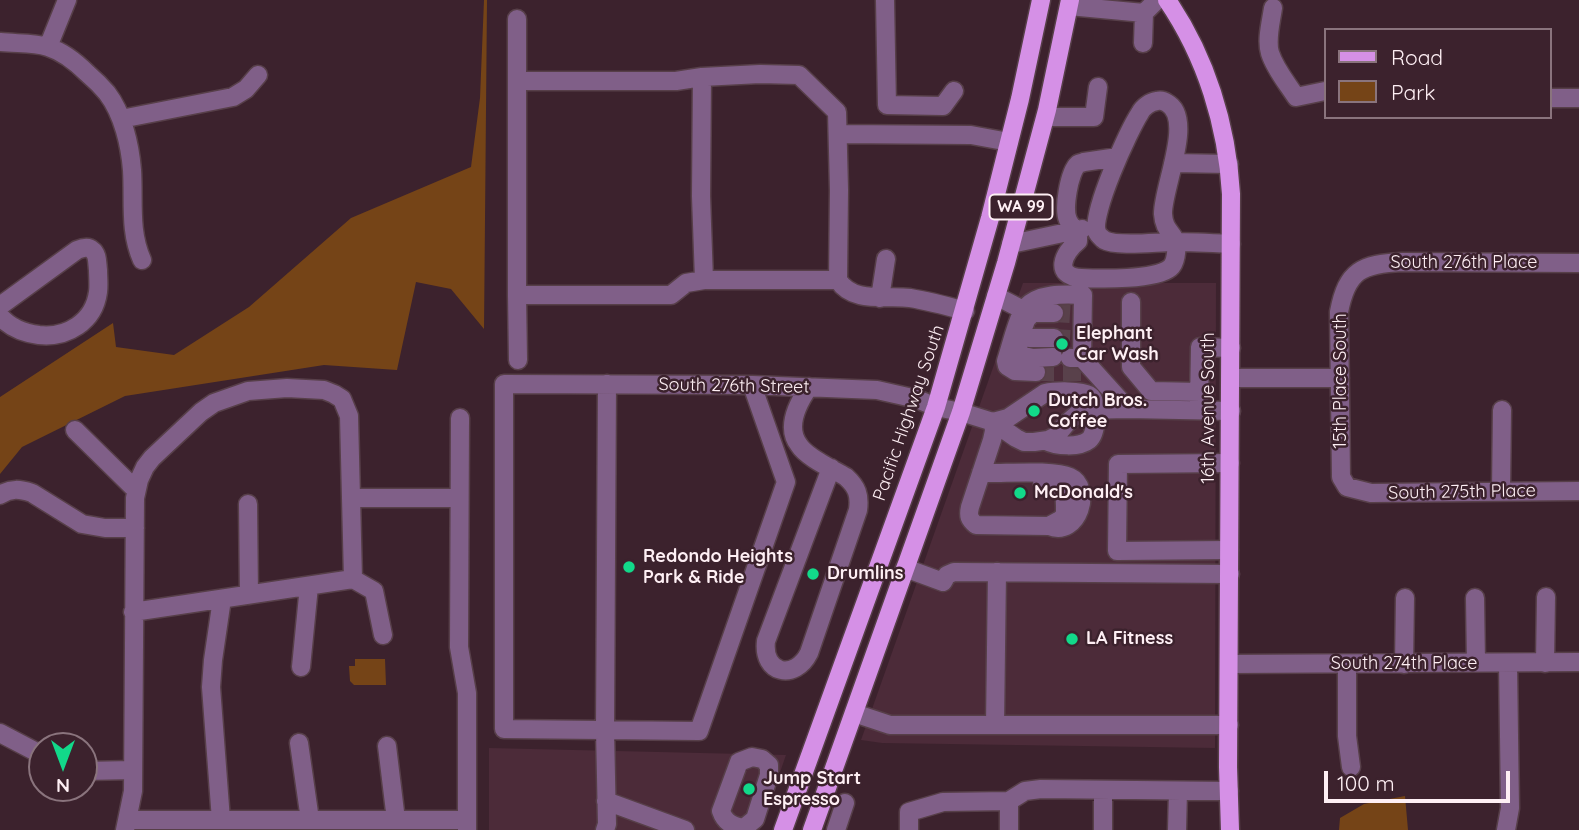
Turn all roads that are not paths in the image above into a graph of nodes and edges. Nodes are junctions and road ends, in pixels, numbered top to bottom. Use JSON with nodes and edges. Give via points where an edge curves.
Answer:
{"nodes":[{"id":1,"x":67,"y":0,"type":"edge"},
{"id":2,"x":885,"y":0,"type":"edge"},
{"id":3,"x":1041,"y":0,"type":"edge"},
{"id":4,"x":1157,"y":0,"type":"edge"},
{"id":5,"x":1167,"y":0,"type":"edge"},
{"id":6,"x":1070,"y":3,"type":"edge"},
{"id":7,"x":1273,"y":8,"type":"dead end"},
{"id":8,"x":1144,"y":13,"type":"junction"},
{"id":9,"x":517,"y":19,"type":"dead end"},
{"id":10,"x":0,"y":42,"type":"edge"},
{"id":11,"x":1143,"y":43,"type":"dead end"},
{"id":12,"x":48,"y":47,"type":"junction"},
{"id":13,"x":258,"y":75,"type":"dead end"},
{"id":14,"x":702,"y":77,"type":"junction"},
{"id":15,"x":517,"y":80,"type":"junction"},
{"id":16,"x":1098,"y":87,"type":"dead end"},
{"id":17,"x":954,"y":91,"type":"dead end"},
{"id":18,"x":1324,"y":92,"type":"edge"},
{"id":19,"x":1579,"y":98,"type":"edge"},
{"id":20,"x":1551,"y":99,"type":"edge"},
{"id":21,"x":1045,"y":117,"type":"junction"},
{"id":22,"x":121,"y":118,"type":"junction"},
{"id":23,"x":838,"y":134,"type":"junction"},
{"id":24,"x":1009,"y":142,"type":"junction"},
{"id":25,"x":1118,"y":157,"type":"junction"},
{"id":26,"x":1173,"y":163,"type":"junction"},
{"id":27,"x":1229,"y":164,"type":"junction"},
{"id":28,"x":1163,"y":206,"type":"junction"},
{"id":29,"x":1096,"y":226,"type":"junction"},
{"id":30,"x":1075,"y":230,"type":"junction"},
{"id":31,"x":1151,"y":242,"type":"junction"},
{"id":32,"x":1176,"y":242,"type":"junction"},
{"id":33,"x":1011,"y":244,"type":"junction"},
{"id":34,"x":1231,"y":244,"type":"junction"},
{"id":35,"x":886,"y":259,"type":"dead end"},
{"id":36,"x":142,"y":260,"type":"dead end"},
{"id":37,"x":1579,"y":263,"type":"edge"},
{"id":38,"x":1352,"y":276,"type":"joint"},
{"id":39,"x":704,"y":280,"type":"junction"},
{"id":40,"x":838,"y":280,"type":"junction"},
{"id":41,"x":517,"y":295,"type":"junction"},
{"id":42,"x":996,"y":296,"type":"junction"},
{"id":43,"x":880,"y":298,"type":"junction"},
{"id":44,"x":1131,"y":302,"type":"dead end"},
{"id":45,"x":0,"y":306,"type":"edge"},
{"id":46,"x":965,"y":311,"type":"junction"},
{"id":47,"x":0,"y":316,"type":"edge"},
{"id":48,"x":1026,"y":321,"type":"junction"},
{"id":49,"x":1071,"y":336,"type":"junction"},
{"id":50,"x":1231,"y":348,"type":"junction"},
{"id":51,"x":518,"y":360,"type":"dead end"},
{"id":52,"x":1036,"y":372,"type":"tunnel mouth"},
{"id":53,"x":1231,"y":378,"type":"junction"},
{"id":54,"x":1340,"y":378,"type":"junction"},
{"id":55,"x":607,"y":384,"type":"junction"},
{"id":56,"x":752,"y":385,"type":"junction"},
{"id":57,"x":809,"y":387,"type":"junction"},
{"id":58,"x":1199,"y":402,"type":"junction"},
{"id":59,"x":936,"y":407,"type":"junction"},
{"id":60,"x":1095,"y":409,"type":"junction"},
{"id":61,"x":1128,"y":409,"type":"junction"},
{"id":62,"x":1502,"y":410,"type":"dead end"},
{"id":63,"x":1231,"y":411,"type":"junction"},
{"id":64,"x":961,"y":412,"type":"junction"},
{"id":65,"x":460,"y":418,"type":"dead end"},
{"id":66,"x":993,"y":422,"type":"junction"},
{"id":67,"x":75,"y":430,"type":"dead end"},
{"id":68,"x":1046,"y":441,"type":"junction"},
{"id":69,"x":1230,"y":463,"type":"junction"},
{"id":70,"x":831,"y":468,"type":"junction"},
{"id":71,"x":980,"y":476,"type":"junction"},
{"id":72,"x":1346,"y":487,"type":"joint"},
{"id":73,"x":136,"y":489,"type":"junction"},
{"id":74,"x":1500,"y":491,"type":"junction"},
{"id":75,"x":1579,"y":491,"type":"edge"},
{"id":76,"x":0,"y":495,"type":"edge"},
{"id":77,"x":351,"y":498,"type":"junction"},
{"id":78,"x":459,"y":498,"type":"junction"},
{"id":79,"x":248,"y":504,"type":"dead end"},
{"id":80,"x":1055,"y":522,"type":"junction"},
{"id":81,"x":135,"y":528,"type":"junction"},
{"id":82,"x":1229,"y":550,"type":"junction"},
{"id":83,"x":905,"y":568,"type":"junction"},
{"id":84,"x":997,"y":572,"type":"junction"},
{"id":85,"x":1230,"y":574,"type":"junction"},
{"id":86,"x":353,"y":579,"type":"junction"},
{"id":87,"x":309,"y":586,"type":"junction"},
{"id":88,"x":249,"y":595,"type":"junction"},
{"id":89,"x":1546,"y":597,"type":"dead end"},
{"id":90,"x":1405,"y":598,"type":"dead end"},
{"id":91,"x":1475,"y":598,"type":"dead end"},
{"id":92,"x":222,"y":599,"type":"junction"},
{"id":93,"x":133,"y":612,"type":"junction"},
{"id":94,"x":383,"y":635,"type":"dead end"},
{"id":95,"x":1579,"y":662,"type":"edge"},
{"id":96,"x":1476,"y":663,"type":"junction"},
{"id":97,"x":1508,"y":663,"type":"junction"},
{"id":98,"x":1545,"y":663,"type":"junction"},
{"id":99,"x":1230,"y":664,"type":"junction"},
{"id":100,"x":1347,"y":664,"type":"junction"},
{"id":101,"x":1404,"y":664,"type":"junction"},
{"id":102,"x":301,"y":667,"type":"dead end"},
{"id":103,"x":854,"y":713,"type":"junction"},
{"id":104,"x":995,"y":724,"type":"junction"},
{"id":105,"x":1229,"y":725,"type":"junction"},
{"id":106,"x":605,"y":730,"type":"junction"},
{"id":107,"x":0,"y":733,"type":"edge"},
{"id":108,"x":299,"y":743,"type":"dead end"},
{"id":109,"x":387,"y":746,"type":"dead end"},
{"id":110,"x":28,"y":748,"type":"edge"},
{"id":111,"x":1351,"y":767,"type":"dead end"},
{"id":112,"x":133,"y":770,"type":"junction"},
{"id":113,"x":98,"y":771,"type":"edge"},
{"id":114,"x":1103,"y":790,"type":"junction"},
{"id":115,"x":1178,"y":791,"type":"junction"},
{"id":116,"x":1228,"y":791,"type":"junction"},
{"id":117,"x":606,"y":801,"type":"junction"},
{"id":118,"x":1009,"y":802,"type":"junction"},
{"id":119,"x":845,"y":803,"type":"dead end"},
{"id":120,"x":310,"y":820,"type":"junction"},
{"id":121,"x":396,"y":820,"type":"junction"},
{"id":122,"x":230,"y":823,"type":"edge"},
{"id":123,"x":127,"y":825,"type":"edge"},
{"id":124,"x":360,"y":825,"type":"edge"},
{"id":125,"x":467,"y":825,"type":"edge"},
{"id":126,"x":732,"y":827,"type":"edge"},
{"id":127,"x":605,"y":830,"type":"edge"},
{"id":128,"x":685,"y":830,"type":"edge"},
{"id":129,"x":783,"y":830,"type":"edge"},
{"id":130,"x":812,"y":830,"type":"edge"},
{"id":131,"x":836,"y":830,"type":"edge"},
{"id":132,"x":909,"y":830,"type":"edge"},
{"id":133,"x":1009,"y":830,"type":"edge"},
{"id":134,"x":1103,"y":830,"type":"edge"},
{"id":135,"x":1177,"y":830,"type":"edge"},
{"id":136,"x":1230,"y":830,"type":"edge"},
{"id":137,"x":1506,"y":830,"type":"edge"}],
"edges":[{"from":1,"to":12,"type":"street"},
{"from":2,"to":17,"type":"street","via":[[887,105],[943,106]]},
{"from":3,"to":24,"type":"main road","name":"Pacific Highway South","number":"WA 99"},
{"from":4,"to":8,"type":"street"},
{"from":5,"to":27,"type":"main road","name":"16th Avenue South","via":[[1194,45],[1215,99]]},
{"from":6,"to":8,"type":"street"},
{"from":6,"to":21,"type":"main road","number":"WA 99"},
{"from":7,"to":18,"type":"street","via":[[1269,51],[1280,73],[1296,97]]},
{"from":8,"to":11,"type":"street"},
{"from":9,"to":15,"type":"street"},
{"from":10,"to":12,"type":"street"},
{"from":12,"to":22,"type":"street","via":[[86,72]]},
{"from":13,"to":22,"type":"street","via":[[233,97]]},
{"from":14,"to":15,"type":"street"},
{"from":14,"to":23,"type":"street","via":[[799,75],[837,112]]},
{"from":14,"to":39,"type":"street"},
{"from":15,"to":41,"type":"street"},
{"from":16,"to":21,"type":"street","via":[[1094,117]]},
{"from":19,"to":20,"type":"street"},
{"from":21,"to":33,"type":"main road","number":"WA 99"},
{"from":22,"to":36,"type":"street","via":[[132,170],[134,238]]},
{"from":23,"to":24,"type":"street","via":[[971,135]]},
{"from":23,"to":40,"type":"street"},
{"from":24,"to":46,"type":"main road","name":"Pacific Highway South","number":"WA 99"},
{"from":25,"to":26,"type":"street","via":[[1140,111],[1163,101],[1177,115]]},
{"from":25,"to":29,"type":"street"},
{"from":25,"to":30,"type":"street","via":[[1084,162],[1076,168],[1066,211]]},
{"from":26,"to":27,"type":"street"},
{"from":26,"to":28,"type":"street"},
{"from":27,"to":34,"type":"main road","name":"16th Avenue South"},
{"from":28,"to":31,"type":"street","via":[[1158,234]]},
{"from":28,"to":32,"type":"street","via":[[1166,229]]},
{"from":29,"to":30,"type":"street"},
{"from":29,"to":31,"type":"street","via":[[1106,241]]},
{"from":30,"to":32,"type":"street","via":[[1078,241],[1062,263],[1077,278],[1162,272],[1174,262]]},
{"from":30,"to":33,"type":"street"},
{"from":31,"to":32,"type":"street"},
{"from":32,"to":34,"type":"street"},
{"from":33,"to":42,"type":"main road","number":"WA 99"},
{"from":34,"to":50,"type":"main road","name":"16th Avenue South"},
{"from":35,"to":43,"type":"street"},
{"from":37,"to":38,"type":"street","name":"South 276th Place","via":[[1383,263],[1364,267]]},
{"from":38,"to":54,"type":"street","name":"15th Place South","via":[[1339,312]]},
{"from":39,"to":40,"type":"street"},
{"from":39,"to":41,"type":"street","via":[[686,283],[671,295]]},
{"from":40,"to":43,"type":"street","via":[[846,291]]},
{"from":41,"to":51,"type":"street"},
{"from":42,"to":48,"type":"street"},
{"from":42,"to":64,"type":"main road","number":"WA 99"},
{"from":43,"to":46,"type":"street","via":[[935,302]]},
{"from":44,"to":58,"type":"street","via":[[1131,367],[1152,391]]},
{"from":45,"to":47,"type":"street","via":[[77,250],[84,247],[95,252],[99,291],[80,325],[46,335],[22,331]]},
{"from":46,"to":59,"type":"main road","name":"Pacific Highway South","number":"WA 99"},
{"from":48,"to":49,"type":"street"},
{"from":48,"to":49,"type":"street","via":[[1029,349]]},
{"from":48,"to":49,"type":"street","via":[[1019,355],[1034,358]]},
{"from":48,"to":49,"type":"street","via":[[1036,299],[1083,295]]},
{"from":48,"to":52,"type":"street","via":[[1006,361],[1015,371]]},
{"from":49,"to":61,"type":"street"},
{"from":50,"to":53,"type":"main road","name":"16th Avenue South"},
{"from":50,"to":58,"type":"street","via":[[1200,347]]},
{"from":53,"to":54,"type":"street"},
{"from":53,"to":63,"type":"main road","name":"16th Avenue South"},
{"from":54,"to":72,"type":"street","name":"15th Place South","via":[[1341,477]]},
{"from":55,"to":56,"type":"street","name":"South 276th Street"},
{"from":55,"to":106,"type":"street"},
{"from":55,"to":106,"type":"street","name":"South 276th Street","via":[[504,384],[504,729]]},
{"from":56,"to":57,"type":"street","name":"South 276th Street"},
{"from":56,"to":106,"type":"street","via":[[786,482],[699,730]]},
{"from":57,"to":59,"type":"street","name":"South 276th Street","via":[[877,390]]},
{"from":57,"to":70,"type":"street","via":[[796,410],[793,430],[799,447]]},
{"from":58,"to":61,"type":"street"},
{"from":58,"to":63,"type":"street"},
{"from":59,"to":64,"type":"street","name":"South 276th Street"},
{"from":59,"to":129,"type":"main road","name":"Pacific Highway South","number":"WA 99"},
{"from":60,"to":61,"type":"street"},
{"from":60,"to":66,"type":"street","via":[[1088,394],[1051,391],[1008,418]]},
{"from":60,"to":68,"type":"street","via":[[1082,410]]},
{"from":60,"to":68,"type":"street","name":"South 276th Street","via":[[1090,440],[1081,444]]},
{"from":62,"to":74,"type":"street"},
{"from":63,"to":69,"type":"main road","name":"16th Avenue South"},
{"from":64,"to":66,"type":"street","name":"South 276th Street"},
{"from":64,"to":83,"type":"main road","number":"WA 99"},
{"from":65,"to":78,"type":"street"},
{"from":66,"to":68,"type":"street","name":"South 276th Street","via":[[1024,442]]},
{"from":66,"to":71,"type":"street"},
{"from":67,"to":73,"type":"street"},
{"from":69,"to":82,"type":"main road","name":"16th Avenue South"},
{"from":69,"to":82,"type":"street","via":[[1118,464],[1117,551]]},
{"from":70,"to":70,"type":"street","via":[[766,641],[769,661],[780,670],[797,667],[810,653],[858,510],[858,489]]},
{"from":71,"to":80,"type":"street","via":[[1054,481],[1061,486],[1065,515]]},
{"from":71,"to":80,"type":"street","via":[[968,514],[976,525]]},
{"from":71,"to":80,"type":"street","via":[[1054,473],[1074,479],[1080,492],[1078,515],[1063,527],[1056,529]]},
{"from":72,"to":74,"type":"street","name":"South 275th Place","via":[[1371,493]]},
{"from":73,"to":77,"type":"street","via":[[152,458],[214,402],[257,390],[309,388],[334,394],[346,407]]},
{"from":73,"to":81,"type":"street"},
{"from":74,"to":75,"type":"street","name":"South 275th Place"},
{"from":76,"to":81,"type":"street","via":[[25,491],[82,524]]},
{"from":77,"to":78,"type":"street"},
{"from":77,"to":86,"type":"street"},
{"from":78,"to":125,"type":"street","via":[[459,647],[467,693]]},
{"from":79,"to":88,"type":"street"},
{"from":81,"to":93,"type":"street"},
{"from":82,"to":85,"type":"main road","name":"16th Avenue South"},
{"from":83,"to":84,"type":"street","via":[[943,582],[954,572]]},
{"from":83,"to":103,"type":"main road","number":"WA 99"},
{"from":84,"to":85,"type":"street"},
{"from":84,"to":104,"type":"street"},
{"from":85,"to":99,"type":"main road","name":"16th Avenue South"},
{"from":86,"to":87,"type":"street"},
{"from":86,"to":94,"type":"street","via":[[374,591]]},
{"from":87,"to":88,"type":"street"},
{"from":87,"to":102,"type":"street"},
{"from":88,"to":92,"type":"street"},
{"from":89,"to":98,"type":"street"},
{"from":90,"to":101,"type":"street"},
{"from":91,"to":96,"type":"street"},
{"from":92,"to":93,"type":"street"},
{"from":92,"to":122,"type":"street","via":[[211,687]]},
{"from":93,"to":112,"type":"street"},
{"from":95,"to":98,"type":"street","name":"South 274th Place"},
{"from":96,"to":97,"type":"street","name":"South 274th Place"},
{"from":96,"to":101,"type":"street","name":"South 274th Place"},
{"from":97,"to":98,"type":"street","name":"South 274th Place"},
{"from":97,"to":137,"type":"street","via":[[1510,808]]},
{"from":99,"to":100,"type":"street","name":"South 274th Place"},
{"from":99,"to":105,"type":"main road","name":"16th Avenue South"},
{"from":100,"to":101,"type":"street","name":"South 274th Place"},
{"from":100,"to":111,"type":"street"},
{"from":103,"to":104,"type":"street","via":[[890,725]]},
{"from":103,"to":130,"type":"main road","number":"WA 99"},
{"from":104,"to":105,"type":"street"},
{"from":105,"to":116,"type":"main road","name":"16th Avenue South"},
{"from":106,"to":117,"type":"street"},
{"from":107,"to":110,"type":"street"},
{"from":108,"to":120,"type":"street"},
{"from":109,"to":121,"type":"street"},
{"from":112,"to":113,"type":"street"},
{"from":112,"to":123,"type":"street"},
{"from":114,"to":115,"type":"street"},
{"from":114,"to":118,"type":"street","via":[[1025,791]]},
{"from":114,"to":134,"type":"street"},
{"from":115,"to":116,"type":"street"},
{"from":115,"to":135,"type":"street"},
{"from":116,"to":136,"type":"main road","name":"16th Avenue South"},
{"from":117,"to":127,"type":"street"},
{"from":117,"to":128,"type":"street"},
{"from":118,"to":132,"type":"street","via":[[943,802],[909,812]]},
{"from":118,"to":133,"type":"street"},
{"from":119,"to":131,"type":"street"},
{"from":120,"to":122,"type":"street"},
{"from":120,"to":124,"type":"street"},
{"from":121,"to":124,"type":"street"},
{"from":121,"to":125,"type":"street"},
{"from":122,"to":123,"type":"street"},
{"from":126,"to":126,"type":"street","via":[[744,823],[762,770],[757,761],[745,762],[734,773],[721,811]]}]}
